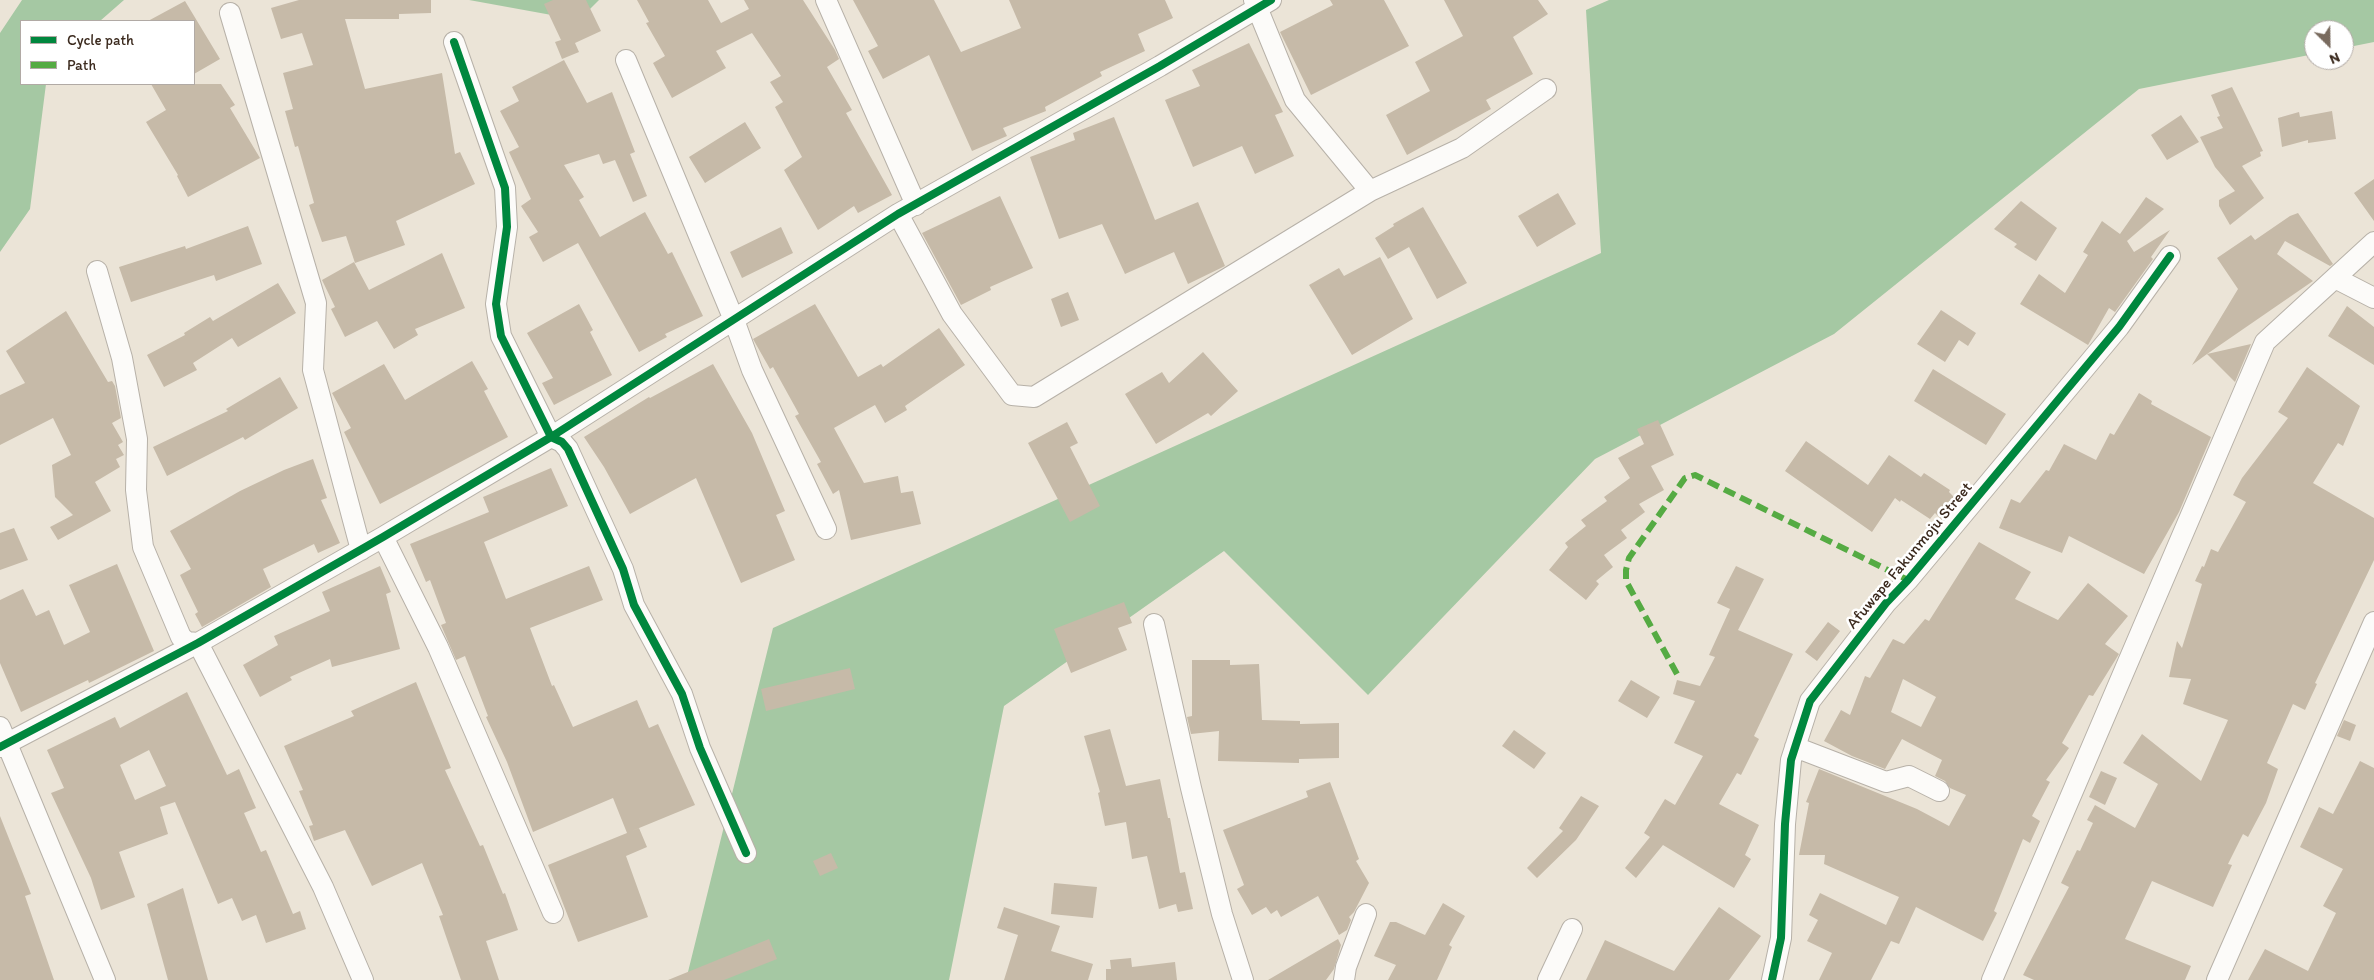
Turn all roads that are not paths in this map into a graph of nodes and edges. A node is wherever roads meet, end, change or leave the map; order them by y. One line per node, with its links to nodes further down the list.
1 (826, 0): 8 (street)
2 (1260, 2): 7 (street); 8 (street)
3 (230, 13): 19 (street)
4 (454, 42): 16 (street)
5 (626, 60): 15 (street)
6 (1546, 89): 7 (street)
7 (1370, 191): 9 (street)
8 (916, 204): 9 (street)
9 (898, 214): 15 (street)
10 (2374, 242): 13 (street)
11 (2170, 256): 24 (street, Afuwape Fakunmoju Street)
12 (97, 271): 22 (street)
13 (2335, 278): 14 (street); 36 (street)
14 (2374, 298)
15 (734, 320): 16 (street); 17 (street)
16 (551, 437): 18 (street); 26 (street)
17 (826, 529)
18 (383, 537): 19 (street); 27 (street)
19 (361, 550): 22 (street)
20 (2374, 622): 37 (street)
21 (1154, 624): 32 (street)
22 (198, 643): 23 (street); 31 (street)
23 (2, 739): 30 (street)
24 (1795, 747): 25 (street); 35 (street, Afuwape Fakunmoju Street)
25 (1939, 791)
26 (746, 854)
27 (553, 913)
28 (1366, 914): 33 (street)
29 (1572, 929): 34 (street)
30 (105, 980)
31 (363, 980)
32 (1244, 980)
33 (1344, 980)
34 (1548, 980)
35 (1772, 980)
36 (1992, 980)
37 (2217, 980)

